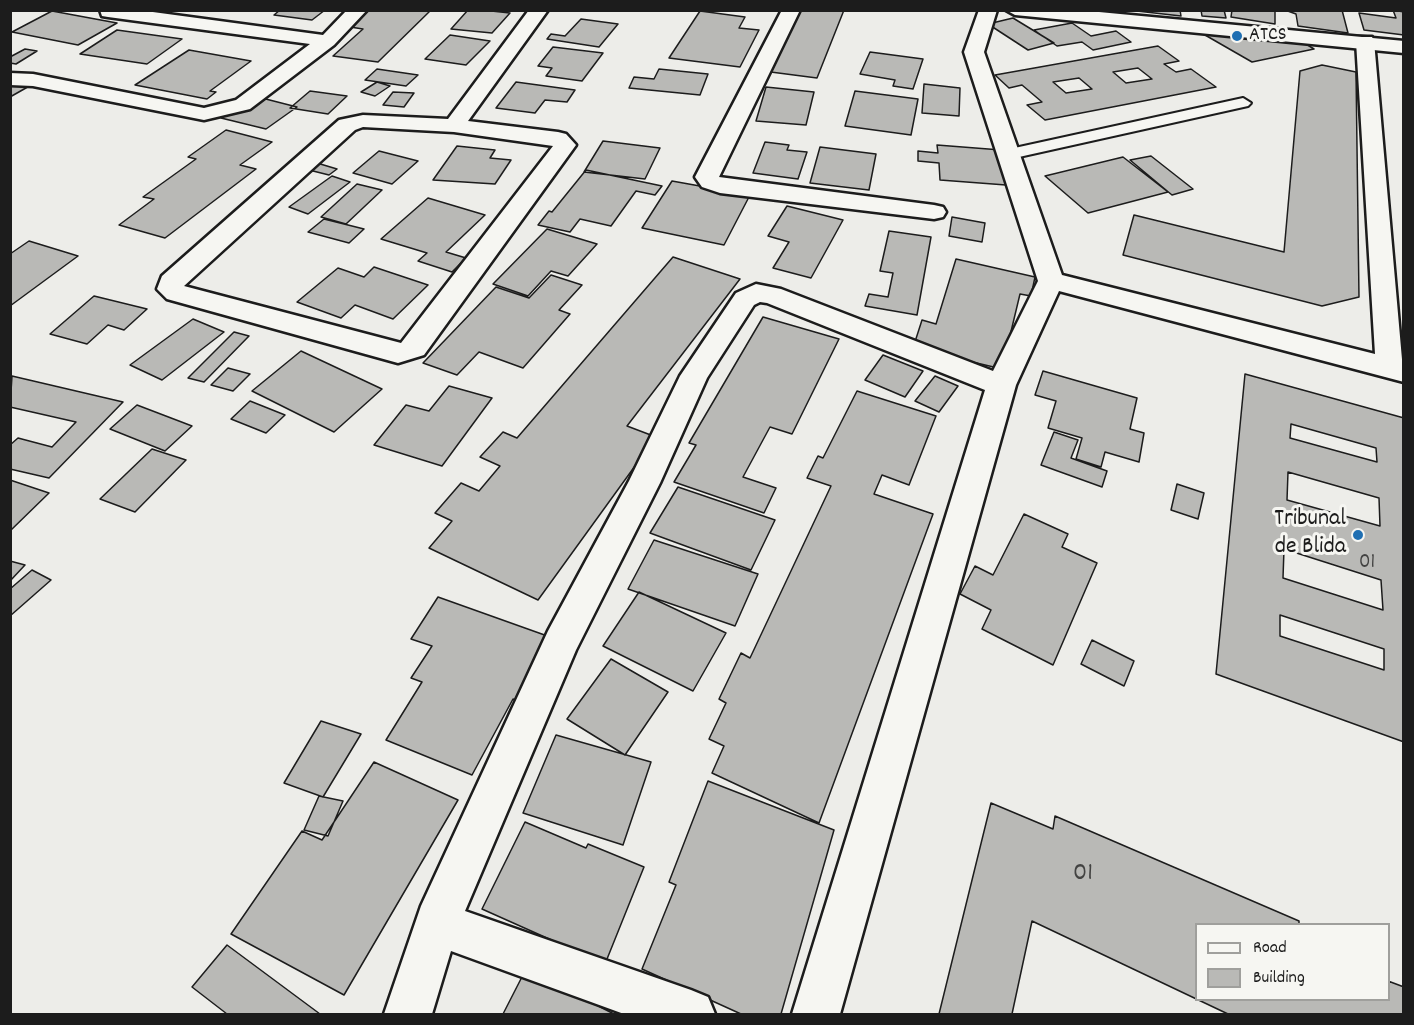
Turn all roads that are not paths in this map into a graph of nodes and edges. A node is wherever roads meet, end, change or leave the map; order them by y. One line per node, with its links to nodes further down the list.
1 (358, 10): 8 (street)
2 (539, 10): 13 (street)
3 (792, 10): 15 (street)
4 (988, 10): 14 (street)
5 (1014, 10): 7 (street)
6 (108, 12): 8 (street)
7 (1116, 15): 9 (street)
8 (327, 41): 11 (street)
9 (1365, 41): 10 (street); 17 (street)
10 (1404, 47)
11 (10, 79)
12 (1243, 103): 14 (lane)
13 (454, 126): 13 (street)
14 (1010, 154): 16 (street)
15 (934, 212)
16 (1052, 281): 17 (street); 18 (street)
17 (1397, 370)
18 (1001, 385): 19 (street); 22 (street)
19 (437, 922): 20 (street); 21 (street)
20 (408, 1014)
21 (691, 1014)
22 (816, 1014)

